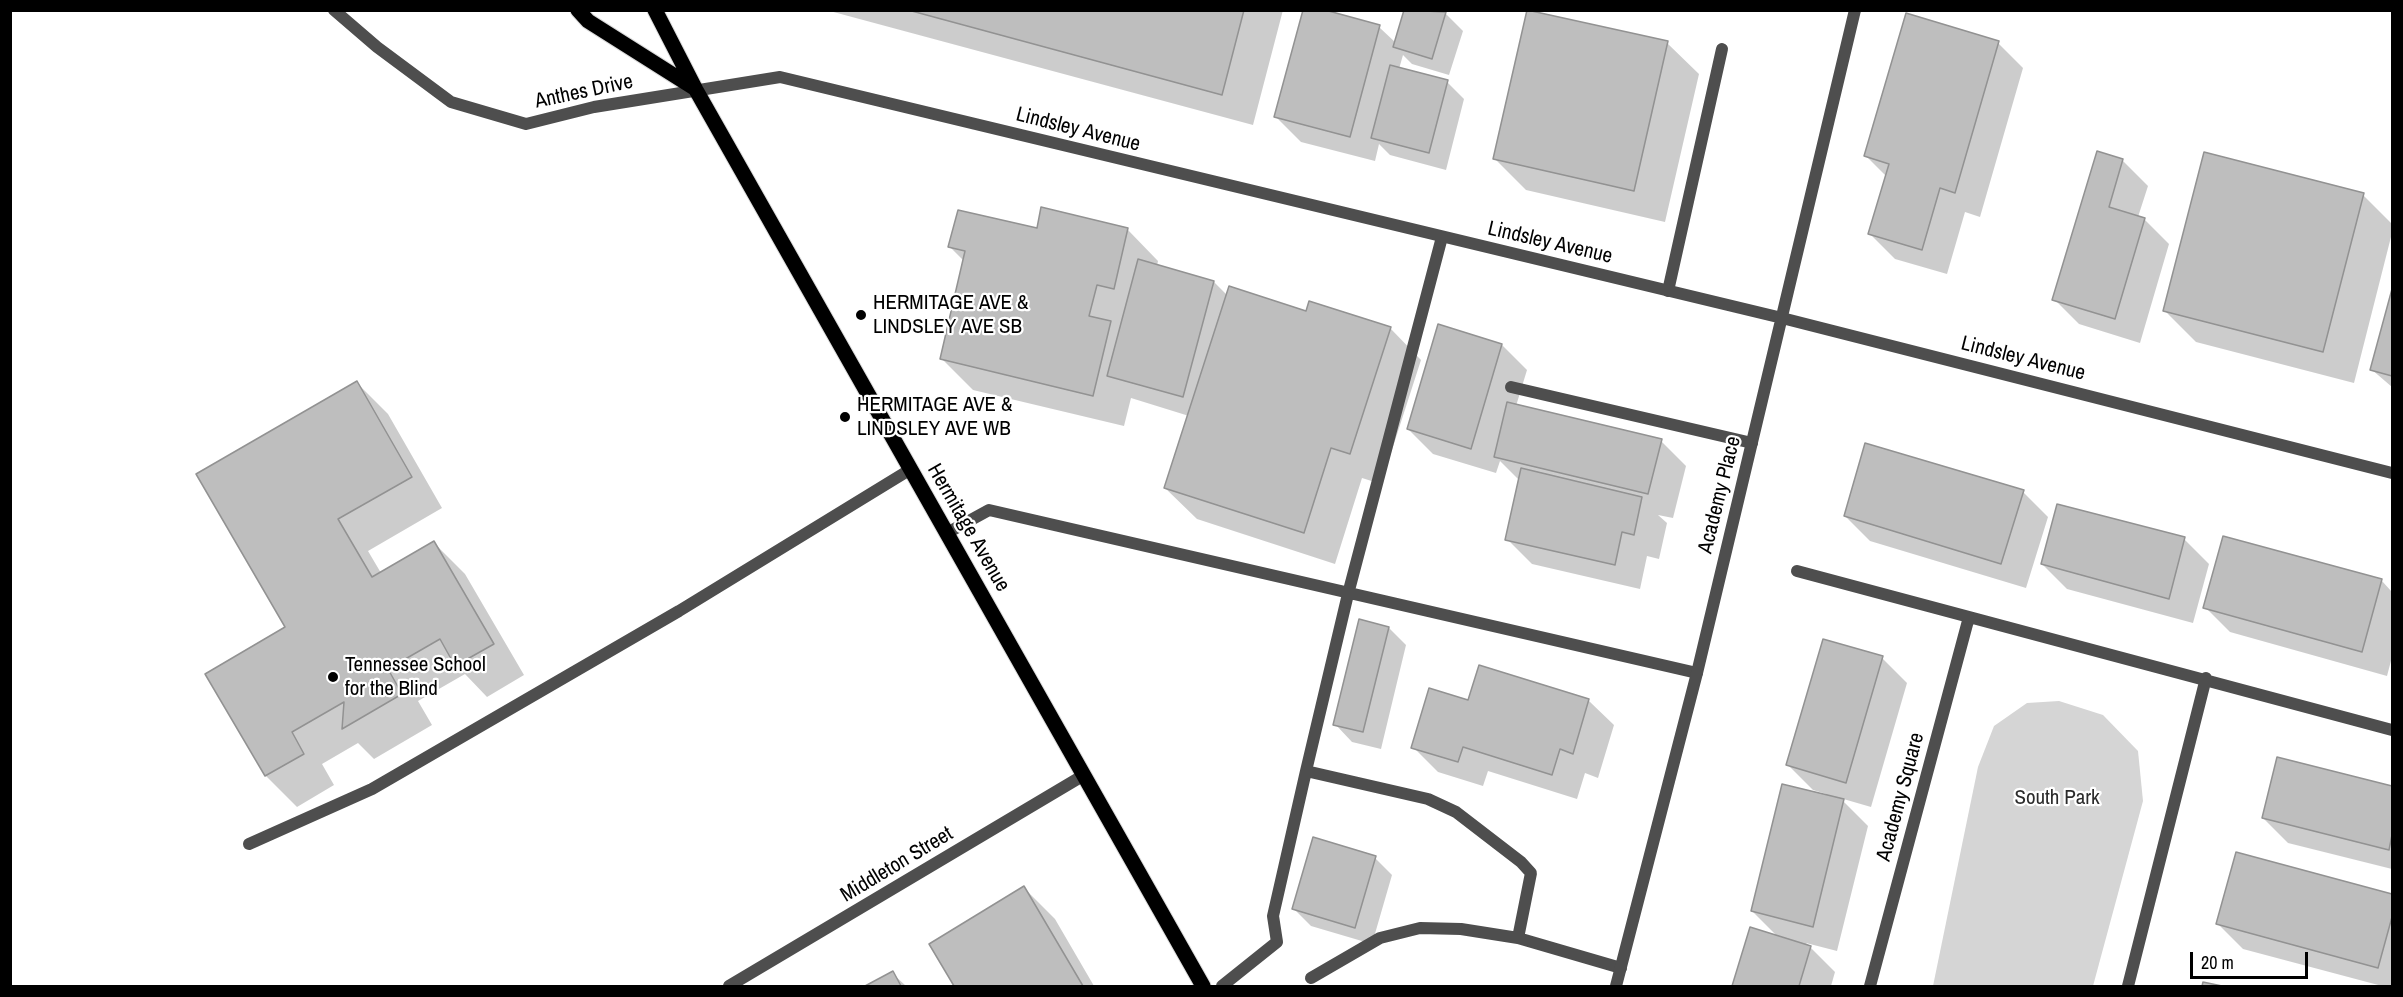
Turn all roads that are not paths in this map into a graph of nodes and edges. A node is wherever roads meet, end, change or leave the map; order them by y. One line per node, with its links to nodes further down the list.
1 (334, 10): 6 (street, Anthes Drive)
2 (578, 10): 6 (main road, Hermitage Avenue)
3 (655, 10): 6 (main road, Hermitage Avenue)
4 (1855, 10): 9 (street, Academy Place)
5 (1722, 49): 8 (street)
6 (696, 90): 7 (street, Lindsley Avenue); 12 (main road, Hermitage Avenue)
7 (1442, 237): 8 (street, Lindsley Avenue); 16 (street)
8 (1668, 291): 9 (street, Lindsley Avenue)
9 (1782, 318): 11 (street, Academy Place); 13 (street, Lindsley Avenue)
10 (1511, 387): 11 (street)
11 (1752, 443): 18 (street, Academy Place)
12 (911, 469): 14 (main road, Hermitage Avenue); 23 (street)
13 (2392, 473)
14 (947, 533): 16 (street); 22 (main road, Hermitage Avenue)
15 (1797, 571): 17 (street)
16 (1348, 594): 18 (street); 21 (street)
17 (1969, 617): 19 (street); 31 (street, Academy Square)
18 (1697, 673): 25 (street, Academy Place)
19 (2206, 678): 20 (street); 32 (street)
20 (2392, 730)
21 (1305, 771): 24 (street); 29 (street)
22 (1084, 776): 27 (street, Middleton Street); 28 (main road, Hermitage Avenue)
23 (249, 844)
24 (1518, 938): 25 (street); 26 (street)
25 (1621, 968): 30 (street, Academy Place)
26 (1311, 978)
27 (729, 987)
28 (1203, 987)
29 (1222, 987)
30 (1616, 987)
31 (1870, 987)
32 (2128, 987)

